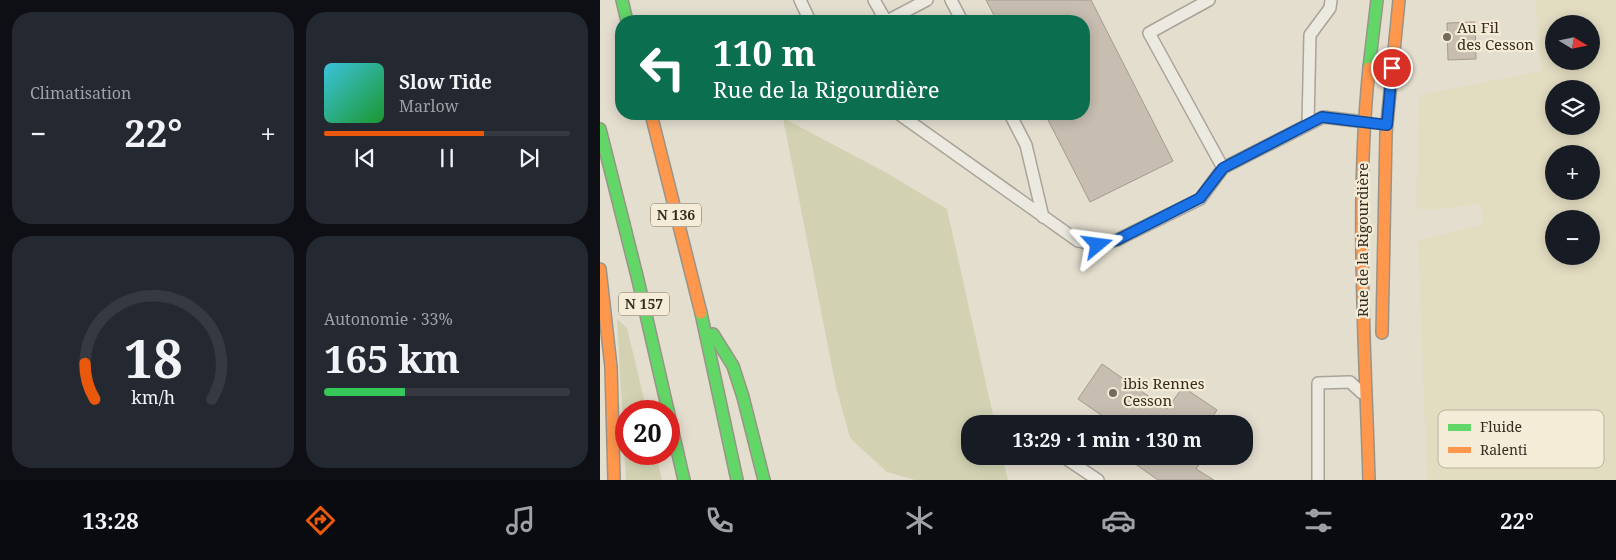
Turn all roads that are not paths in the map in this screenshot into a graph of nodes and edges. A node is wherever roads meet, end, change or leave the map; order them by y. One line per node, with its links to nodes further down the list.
1 (622, 0): 10 (main road)
2 (800, 0): 11 (lane)
3 (874, 0): 12 (lane)
4 (927, 0): 13 (lane)
5 (952, 0): 14 (lane)
6 (1209, 0): 22 (lane)
7 (1331, 0): 19 (lane)
8 (1377, 0): 18 (main road, Rue de la Rigourdière)
9 (1400, 0): 20 (main road, Rue de la Rigourdière)
10 (626, 15)
11 (807, 15)
12 (883, 15)
13 (898, 15)
14 (959, 15)
15 (653, 120): 25 (main road, N 136)
16 (908, 120): 23 (lane)
17 (1013, 120): 23 (lane)
18 (1365, 122): 19 (lane); 20 (lane); 27 (main road, Rue de la Rigourdière)
19 (1308, 124): 22 (lane)
20 (1387, 125): 26 (main road, Rue de la Rigourdière)
21 (600, 128): 32 (main road, N 157)
22 (1223, 168): 23 (lane)
23 (1043, 217)
24 (600, 268): 31 (main road)
25 (702, 316): 33 (main road); 34 (main road, N 136)
26 (1382, 341)
27 (1365, 363): 28 (lane); 29 (main road, Rue de la Rigourdière)
28 (1350, 382): 29 (lane); 36 (lane)
29 (1367, 398): 37 (main road, Rue de la Rigourdière)
30 (1076, 465): 35 (lane)
31 (614, 480)
32 (684, 480)
33 (737, 480)
34 (764, 480)
35 (1098, 480)
36 (1318, 480)
37 (1369, 480)

